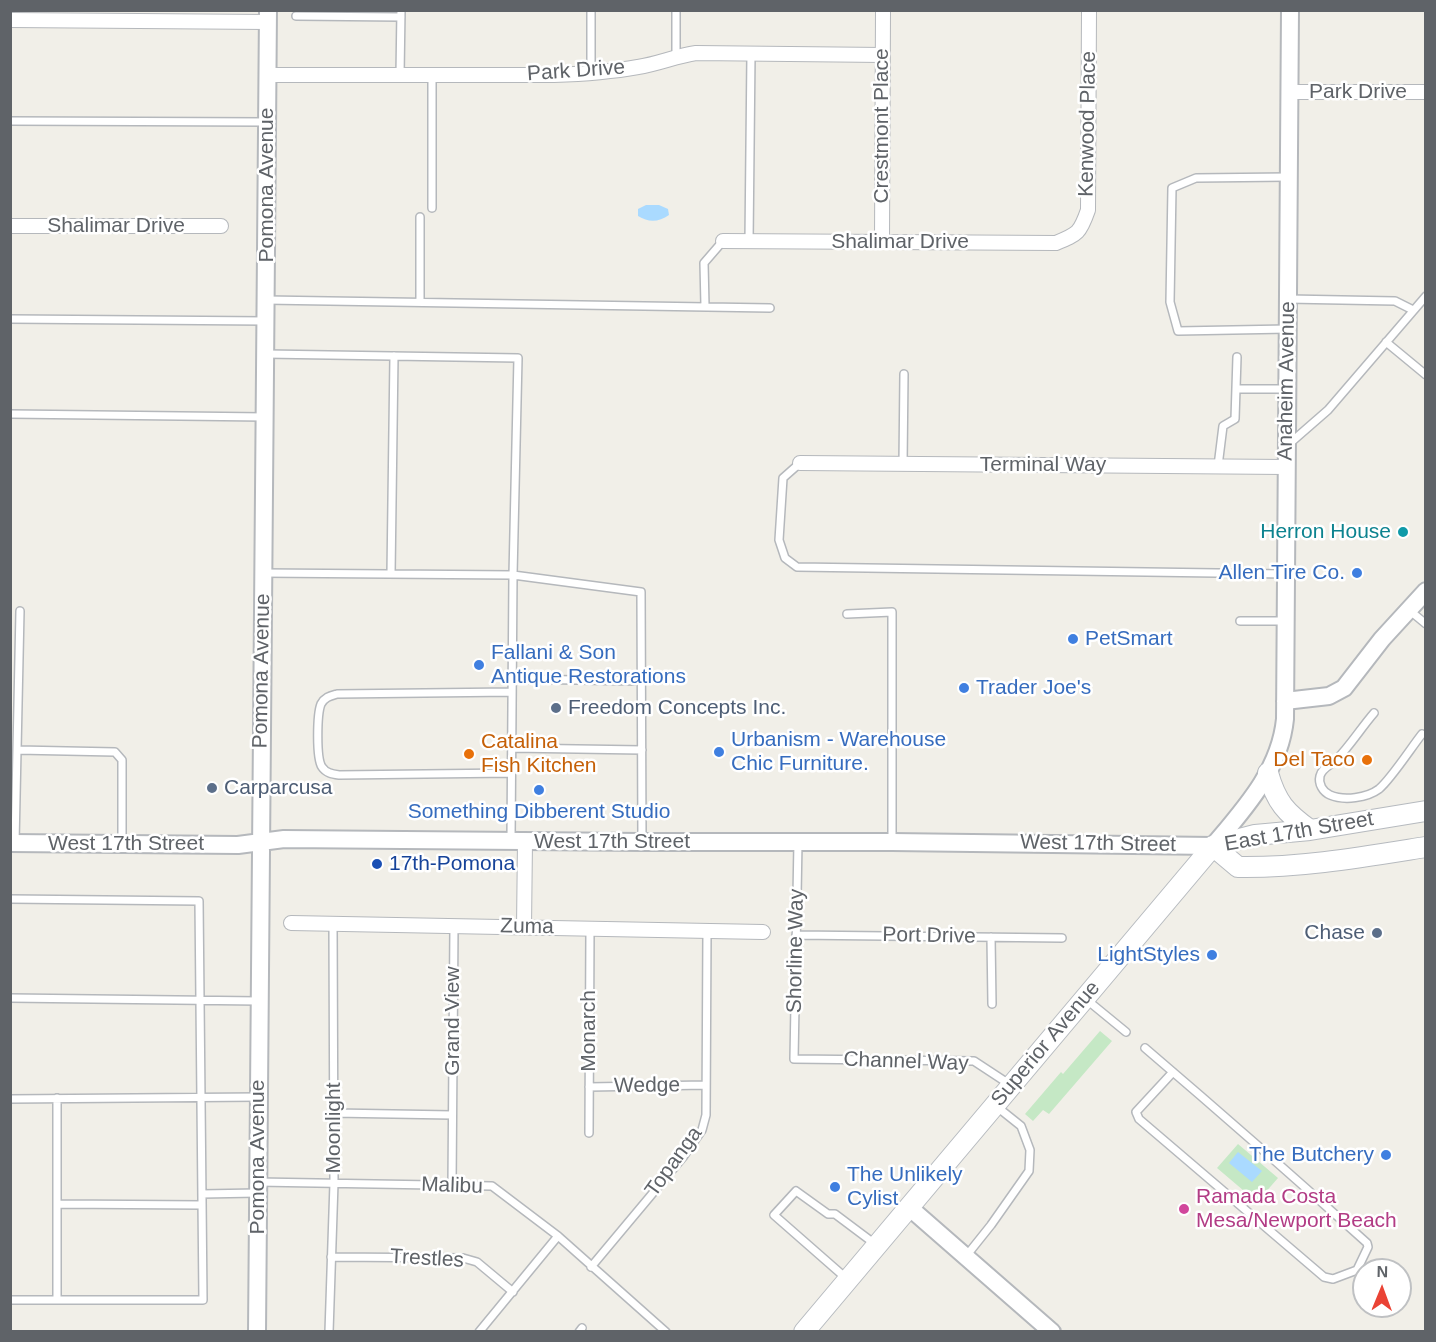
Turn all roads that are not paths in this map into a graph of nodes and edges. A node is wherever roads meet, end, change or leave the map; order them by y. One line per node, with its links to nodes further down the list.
1 (591, 10): 13 (lane)
2 (676, 10): 12 (lane)
3 (883, 10): 11 (street, Crestmont Place)
4 (1089, 10): 26 (street, Kenwood Place)
5 (1290, 10): 17 (street, Anaheim Avenue)
6 (401, 14): 8 (lane); 15 (lane)
7 (268, 16): 9 (street); 14 (street, Pomona Avenue)
8 (296, 16)
9 (10, 20)
10 (751, 54): 11 (street, Park Drive); 12 (street, Park Drive); 28 (lane)
11 (883, 55): 29 (street, Crestmont Place)
12 (676, 57): 13 (street, Park Drive)
13 (591, 73): 16 (street, Park Drive)
14 (268, 75): 15 (street, Park Drive); 20 (street, Pomona Avenue)
15 (400, 75): 16 (street, Park Drive)
16 (432, 75): 22 (lane)
17 (1290, 92): 18 (street, Park Drive); 21 (street, Anaheim Avenue)
18 (1425, 92)
19 (10, 121): 20 (lane)
20 (267, 122): 32 (street, Pomona Avenue)
21 (1289, 177): 31 (street, Anaheim Avenue); 40 (lane)
22 (432, 208)
23 (420, 217): 33 (lane)
24 (10, 226): 25 (street, Shalimar Drive)
25 (221, 226)
26 (1076, 235): 29 (street, Shalimar Drive)
27 (723, 241): 28 (street, Shalimar Drive); 35 (lane)
28 (749, 241): 29 (street, Shalimar Drive)
29 (882, 242)
30 (1425, 296): 34 (lane)
31 (1288, 299): 37 (lane); 40 (street, Anaheim Avenue)
32 (266, 300): 33 (lane); 39 (street, Pomona Avenue)
33 (420, 302): 35 (lane)
34 (1423, 305): 37 (lane)
35 (705, 306): 36 (lane)
36 (770, 308)
37 (1413, 310): 41 (lane)
38 (10, 319): 39 (lane)
39 (266, 321): 42 (street, Pomona Avenue)
40 (1288, 329): 48 (street, Anaheim Avenue)
41 (1386, 342): 46 (lane); 51 (lane)
42 (265, 354): 43 (lane); 50 (street, Pomona Avenue)
43 (394, 356): 57 (lane); 59 (lane)
44 (1237, 357): 47 (lane)
45 (904, 374): 53 (lane)
46 (1425, 375)
47 (1236, 388): 48 (lane); 54 (lane)
48 (1287, 389): 51 (street, Anaheim Avenue)
49 (10, 414): 50 (lane)
50 (265, 417): 56 (street, Pomona Avenue)
51 (1287, 446): 55 (street, Anaheim Avenue)
52 (800, 463): 53 (street, Terminal Way); 58 (lane)
53 (903, 464): 54 (street, Terminal Way)
54 (1218, 466): 55 (street, Terminal Way)
55 (1287, 467): 58 (street, Anaheim Avenue)
56 (263, 573): 57 (lane); 82 (street, Pomona Avenue)
57 (392, 574): 59 (lane)
58 (1286, 574): 65 (street, Anaheim Avenue)
59 (513, 575): 67 (lane); 68 (lane)
60 (1425, 591): 61 (street)
61 (1409, 610): 66 (lane); 70 (street)
62 (20, 611): 74 (lane)
63 (847, 614): 85 (lane)
64 (1240, 621): 65 (lane)
65 (1285, 621): 70 (street, Anaheim Avenue)
66 (1425, 624)
67 (512, 679): 68 (lane); 69 (lane)
68 (642, 681): 75 (lane)
69 (512, 692): 73 (lane); 77 (lane)
70 (1285, 701): 76 (street, Anaheim Avenue)
71 (1374, 713): 72 (lane)
72 (1422, 734)
73 (512, 748): 75 (lane); 77 (lane)
74 (18, 750): 86 (lane); 87 (lane)
75 (642, 750): 83 (lane)
76 (1279, 751): 78 (street, Superior Avenue)
77 (511, 773): 81 (lane)
78 (1268, 773): 80 (main road); 88 (street, Superior Avenue)
79 (1425, 811): 80 (main road, East 17th Street)
80 (1310, 830): 88 (main road, East 17th Street)
81 (518, 841): 82 (street, West 17th Street); 83 (street, West 17th Street); 94 (street)
82 (261, 842): 87 (street, West 17th Street); 104 (street, Pomona Avenue)
83 (642, 842): 84 (street, West 17th Street)
84 (798, 842): 85 (street, West 17th Street); 98 (lane, Shorline Way)
85 (892, 842): 88 (street, West 17th Street)
86 (13, 843): 87 (street, West 17th Street)
87 (122, 844)
88 (1213, 846): 89 (main road, East 17th Street); 101 (main road, Superior Avenue)
89 (1425, 847)
90 (10, 899): 103 (lane)
91 (291, 923): 92 (street, Zuma)
92 (333, 924): 93 (street, Zuma); 118 (lane, Moonlight)
93 (454, 926): 94 (street, Zuma); 119 (lane, Grand View)
94 (524, 927): 95 (street, Zuma)
95 (590, 928): 96 (street, Zuma); 112 (lane, Monarch)
96 (707, 931): 97 (street, Zuma); 110 (lane, Topanga)
97 (763, 932)
98 (796, 935): 99 (lane, Port Drive); 108 (lane, Shorline Way)
99 (991, 937): 100 (lane, Port Drive); 105 (lane)
100 (1062, 938)
101 (1085, 998): 106 (lane); 111 (main road, Superior Avenue)
102 (10, 999): 103 (lane)
103 (200, 1000): 104 (lane); 113 (lane)
104 (260, 1001): 114 (street, Pomona Avenue)
105 (992, 1004)
106 (1126, 1032)
107 (1145, 1048): 109 (lane)
108 (794, 1059): 111 (lane, Channel Way)
109 (1173, 1071): 109 (lane)
110 (706, 1085): 112 (lane, Wedge); 132 (lane, Topanga)
111 (1011, 1086): 117 (main road, Superior Avenue)
112 (589, 1087): 120 (lane, Monarch)
113 (201, 1097): 114 (lane); 115 (lane); 124 (lane)
114 (259, 1097): 123 (street, Pomona Avenue)
115 (57, 1098): 116 (lane); 125 (lane)
116 (10, 1099)
117 (994, 1104): 127 (main road, Superior Avenue); 131 (lane)
118 (334, 1113): 119 (lane); 121 (lane, Moonlight)
119 (452, 1115): 122 (lane, Grand View)
120 (589, 1133)
121 (334, 1183): 122 (lane, Malibu); 123 (lane, Malibu); 130 (lane, Moonlight)
122 (452, 1185): 128 (lane, Malibu)
123 (258, 1187): 124 (lane, Malibu); 137 (street, Pomona Avenue)
124 (202, 1194): 126 (lane)
125 (57, 1204): 126 (lane); 136 (lane)
126 (202, 1205): 136 (lane)
127 (910, 1208): 129 (main road, Superior Avenue); 131 (street)
128 (558, 1236): 132 (lane, Malibu); 134 (lane)
129 (877, 1246): 133 (main road, Superior Avenue); 133 (lane)
130 (330, 1257): 134 (lane, Trestles); 138 (lane, Moonlight)
131 (966, 1257): 142 (street)
132 (591, 1267): 140 (lane, Malibu)
133 (848, 1281): 141 (main road, Superior Avenue)
134 (513, 1292): 139 (lane)
135 (10, 1300): 136 (lane)
136 (57, 1300)
137 (257, 1332)
138 (329, 1332)
139 (479, 1332)
140 (666, 1332)
141 (804, 1332)
142 (1052, 1332)

